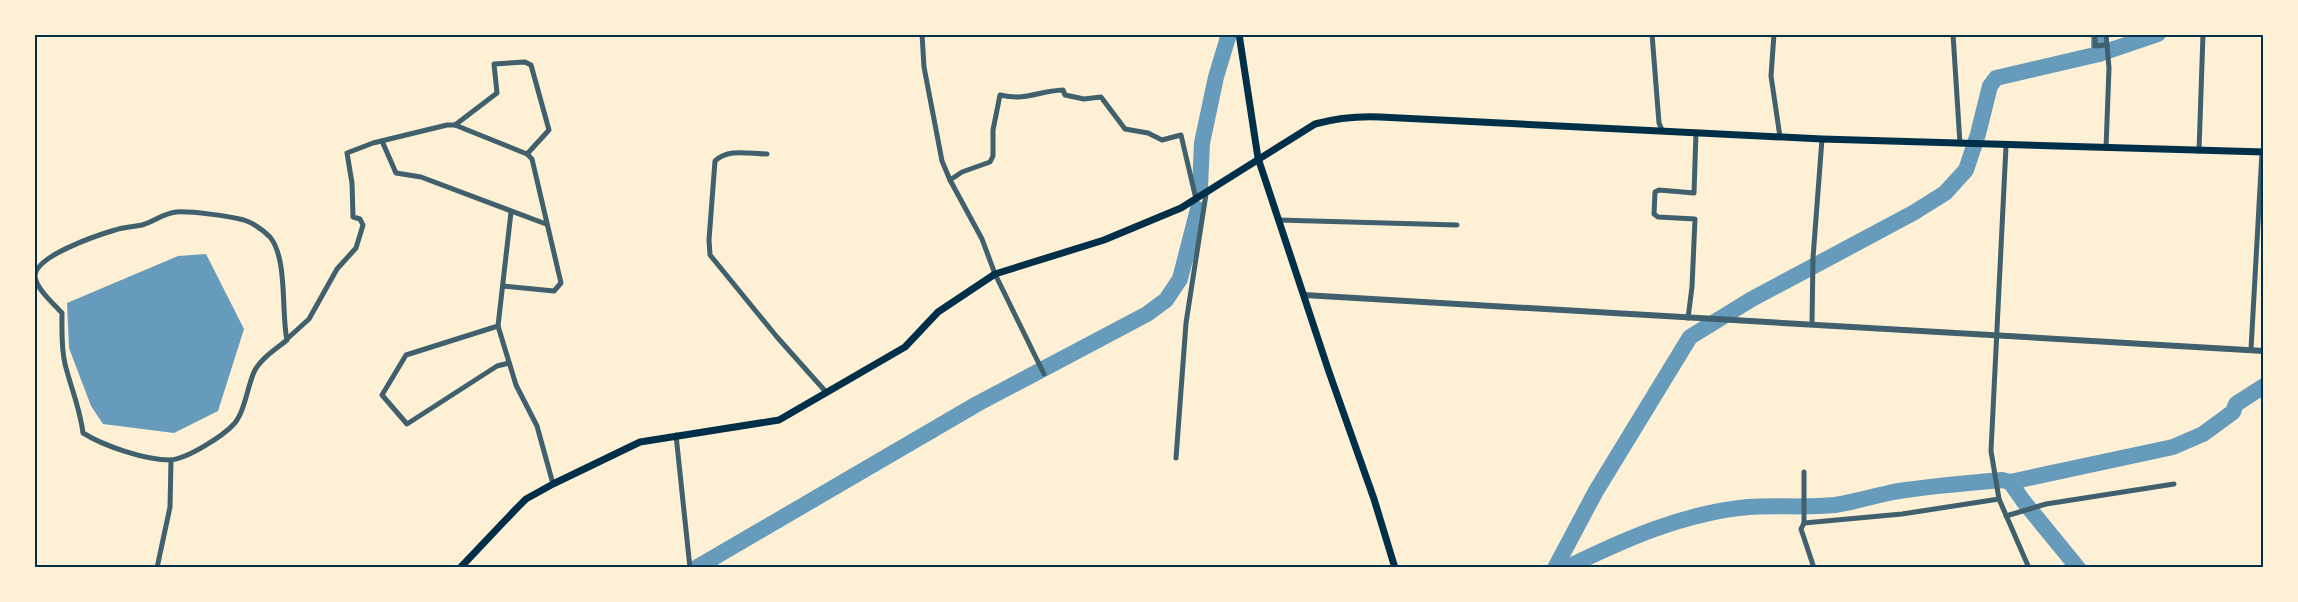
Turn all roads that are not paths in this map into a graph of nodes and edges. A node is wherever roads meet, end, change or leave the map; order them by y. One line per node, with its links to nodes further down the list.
1 (922, 34): 24 (street)
2 (1239, 34): 23 (main road)
3 (1652, 34): 11 (street)
4 (1774, 34): 13 (street)
5 (1953, 34): 16 (street)
6 (2095, 34): 9 (street)
7 (2106, 34): 9 (street)
8 (2203, 34): 19 (street)
9 (2106, 46): 18 (street)
10 (455, 125): 15 (street); 21 (street); 21 (street)
11 (1662, 130): 12 (main road); 23 (main road)
12 (1696, 132): 13 (main road); 34 (street)
13 (1780, 137): 14 (main road)
14 (1822, 139): 16 (main road); 35 (street)
15 (382, 141): 27 (street); 38 (street)
16 (1960, 144): 17 (main road)
17 (2006, 146): 18 (main road); 37 (street)
18 (2106, 148): 19 (main road)
19 (2199, 151): 20 (main road)
20 (2263, 152): 39 (street)
21 (527, 154): 29 (street)
22 (767, 154): 43 (street)
23 (1258, 158): 25 (main road); 28 (main road)
24 (950, 180): 26 (street); 31 (street)
25 (1206, 194): 26 (main road); 45 (street)
26 (1196, 199): 31 (main road)
27 (511, 212): 29 (street); 32 (street)
28 (1278, 220): 30 (street); 33 (main road)
29 (546, 224): 32 (street)
30 (1457, 225)
31 (995, 274): 42 (street); 43 (main road)
32 (503, 286): 36 (street)
33 (1304, 295): 34 (street); 56 (main road)
34 (1688, 318): 35 (street)
35 (1812, 323): 37 (street)
36 (498, 326): 41 (street); 41 (street)
37 (1997, 334): 39 (street); 50 (street)
38 (286, 340): 46 (street); 46 (street)
39 (2251, 349): 40 (street)
40 (2264, 351)
41 (509, 363): 48 (street)
42 (1044, 374)
43 (826, 392): 44 (main road)
44 (676, 435): 48 (main road); 53 (street)
45 (1176, 459)
46 (171, 460): 54 (street)
47 (1804, 473): 52 (street)
48 (553, 484): 55 (main road)
49 (2174, 484): 51 (street)
50 (1999, 499): 51 (street); 52 (street)
51 (2006, 516): 58 (street)
52 (1804, 521): 57 (street)
53 (689, 565)
54 (157, 567)
55 (460, 567)
56 (1395, 567)
57 (1814, 567)
58 (2029, 567)

